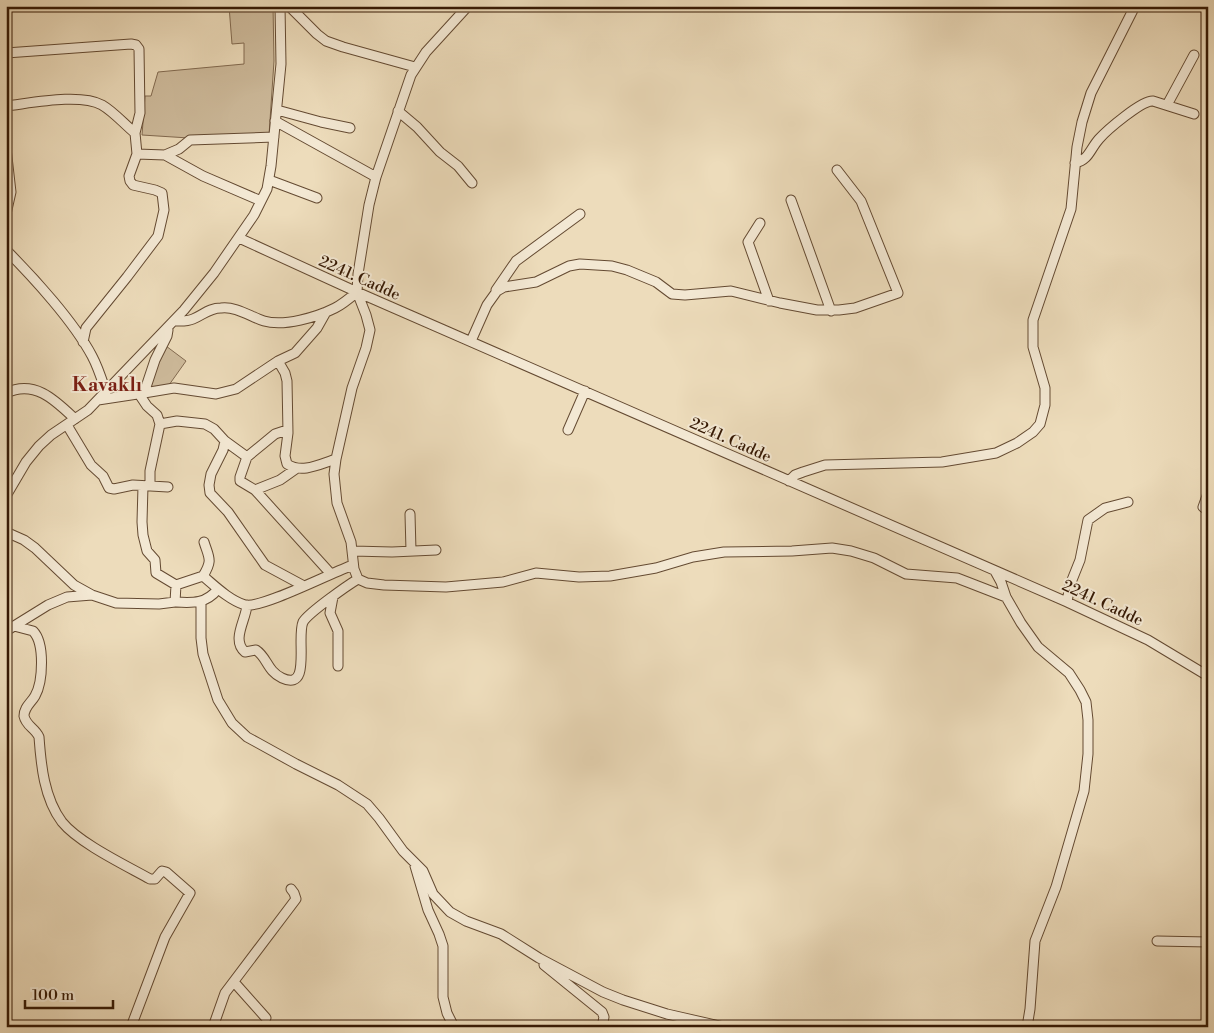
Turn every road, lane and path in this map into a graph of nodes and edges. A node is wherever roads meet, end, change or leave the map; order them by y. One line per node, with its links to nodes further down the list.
1 (280, 6): 10 (street)
2 (289, 6): 7 (street)
3 (468, 6): 7 (street)
4 (1135, 6): 20 (street)
5 (6, 53): 15 (street)
6 (1194, 55): 8 (street)
7 (416, 67): 11 (street)
8 (1167, 105): 12 (street); 20 (street)
9 (6, 106): 15 (street)
10 (277, 110): 13 (street); 14 (street)
11 (398, 111): 22 (street); 24 (street)
12 (1194, 114)
13 (276, 122): 16 (street); 22 (street)
14 (350, 128)
15 (134, 133): 18 (street)
16 (274, 137): 19 (street); 23 (street)
17 (6, 148): 28 (street)
18 (137, 154): 19 (street); 40 (street)
19 (165, 155): 27 (street)
20 (1075, 163): 55 (street)
21 (837, 170): 36 (street)
22 (376, 177): 33 (street)
23 (269, 180): 25 (street); 27 (street)
24 (472, 183)
25 (317, 198)
26 (792, 200): 36 (street)
27 (261, 201): 31 (street)
28 (6, 214)
29 (580, 214): 34 (street)
30 (760, 223): 35 (street)
31 (239, 238): 33 (street, 2241. Cadde); 38 (street)
32 (6, 250): 40 (street)
33 (357, 292): 37 (street); 39 (street, 2241. Cadde); 53 (street)
34 (494, 293): 35 (street); 39 (street)
35 (769, 301): 36 (street)
36 (830, 311)
37 (326, 312): 38 (street); 41 (street)
38 (171, 324): 43 (street); 45 (street)
39 (471, 341): 42 (street, 2241. Cadde)
40 (83, 342): 43 (street)
41 (278, 361): 45 (street); 49 (street)
42 (585, 391): 50 (street); 55 (street, 2241. Cadde)
43 (106, 392): 46 (street)
44 (6, 393): 47 (street)
45 (142, 394): 46 (street); 48 (street)
46 (98, 400): 47 (street)
47 (71, 422): 56 (street); 60 (street)
48 (160, 424): 51 (street); 56 (street)
49 (287, 430): 52 (street); 54 (street)
50 (568, 430)
51 (225, 441): 52 (street); 75 (street)
52 (247, 457): 58 (street)
53 (336, 459): 54 (street); 67 (street)
54 (297, 468): 58 (street)
55 (789, 481): 70 (street, 2241. Cadde)
56 (146, 486): 57 (street); 74 (street)
57 (168, 487)
58 (256, 490): 71 (street)
59 (1208, 493): 62 (street)
60 (6, 496)
61 (1128, 502): 82 (street)
62 (1208, 511)
63 (410, 514): 68 (street)
64 (6, 532): 77 (street)
65 (204, 542): 72 (street)
66 (436, 550): 68 (street)
67 (353, 551): 68 (street); 69 (street)
68 (411, 551)
69 (353, 565): 71 (street); 73 (street)
70 (995, 571): 79 (street); 82 (street, 2241. Cadde)
71 (332, 574): 75 (street)
72 (203, 576): 74 (street); 76 (street)
73 (358, 579): 78 (street); 79 (street)
74 (176, 585): 80 (street)
75 (304, 586): 83 (street)
76 (218, 589): 81 (street); 83 (street)
77 (92, 596): 80 (street); 84 (street)
78 (334, 597): 83 (street); 86 (street)
79 (1006, 597): 100 (street)
80 (175, 602): 81 (street)
81 (201, 602): 88 (street)
82 (1067, 602): 87 (street, 2241. Cadde)
83 (247, 605)
84 (14, 626): 85 (street); 95 (street)
85 (6, 631)
86 (338, 666)
87 (1208, 676)
88 (415, 864): 92 (street); 97 (street)
89 (291, 889): 93 (street)
90 (1157, 941): 91 (street)
91 (1207, 945)
92 (539, 958): 98 (street); 99 (street)
93 (234, 982): 94 (street); 96 (street)
94 (266, 1018)
95 (132, 1027)
96 (213, 1027)
97 (454, 1027)
98 (602, 1027)
99 (724, 1027)
100 (1027, 1027)

